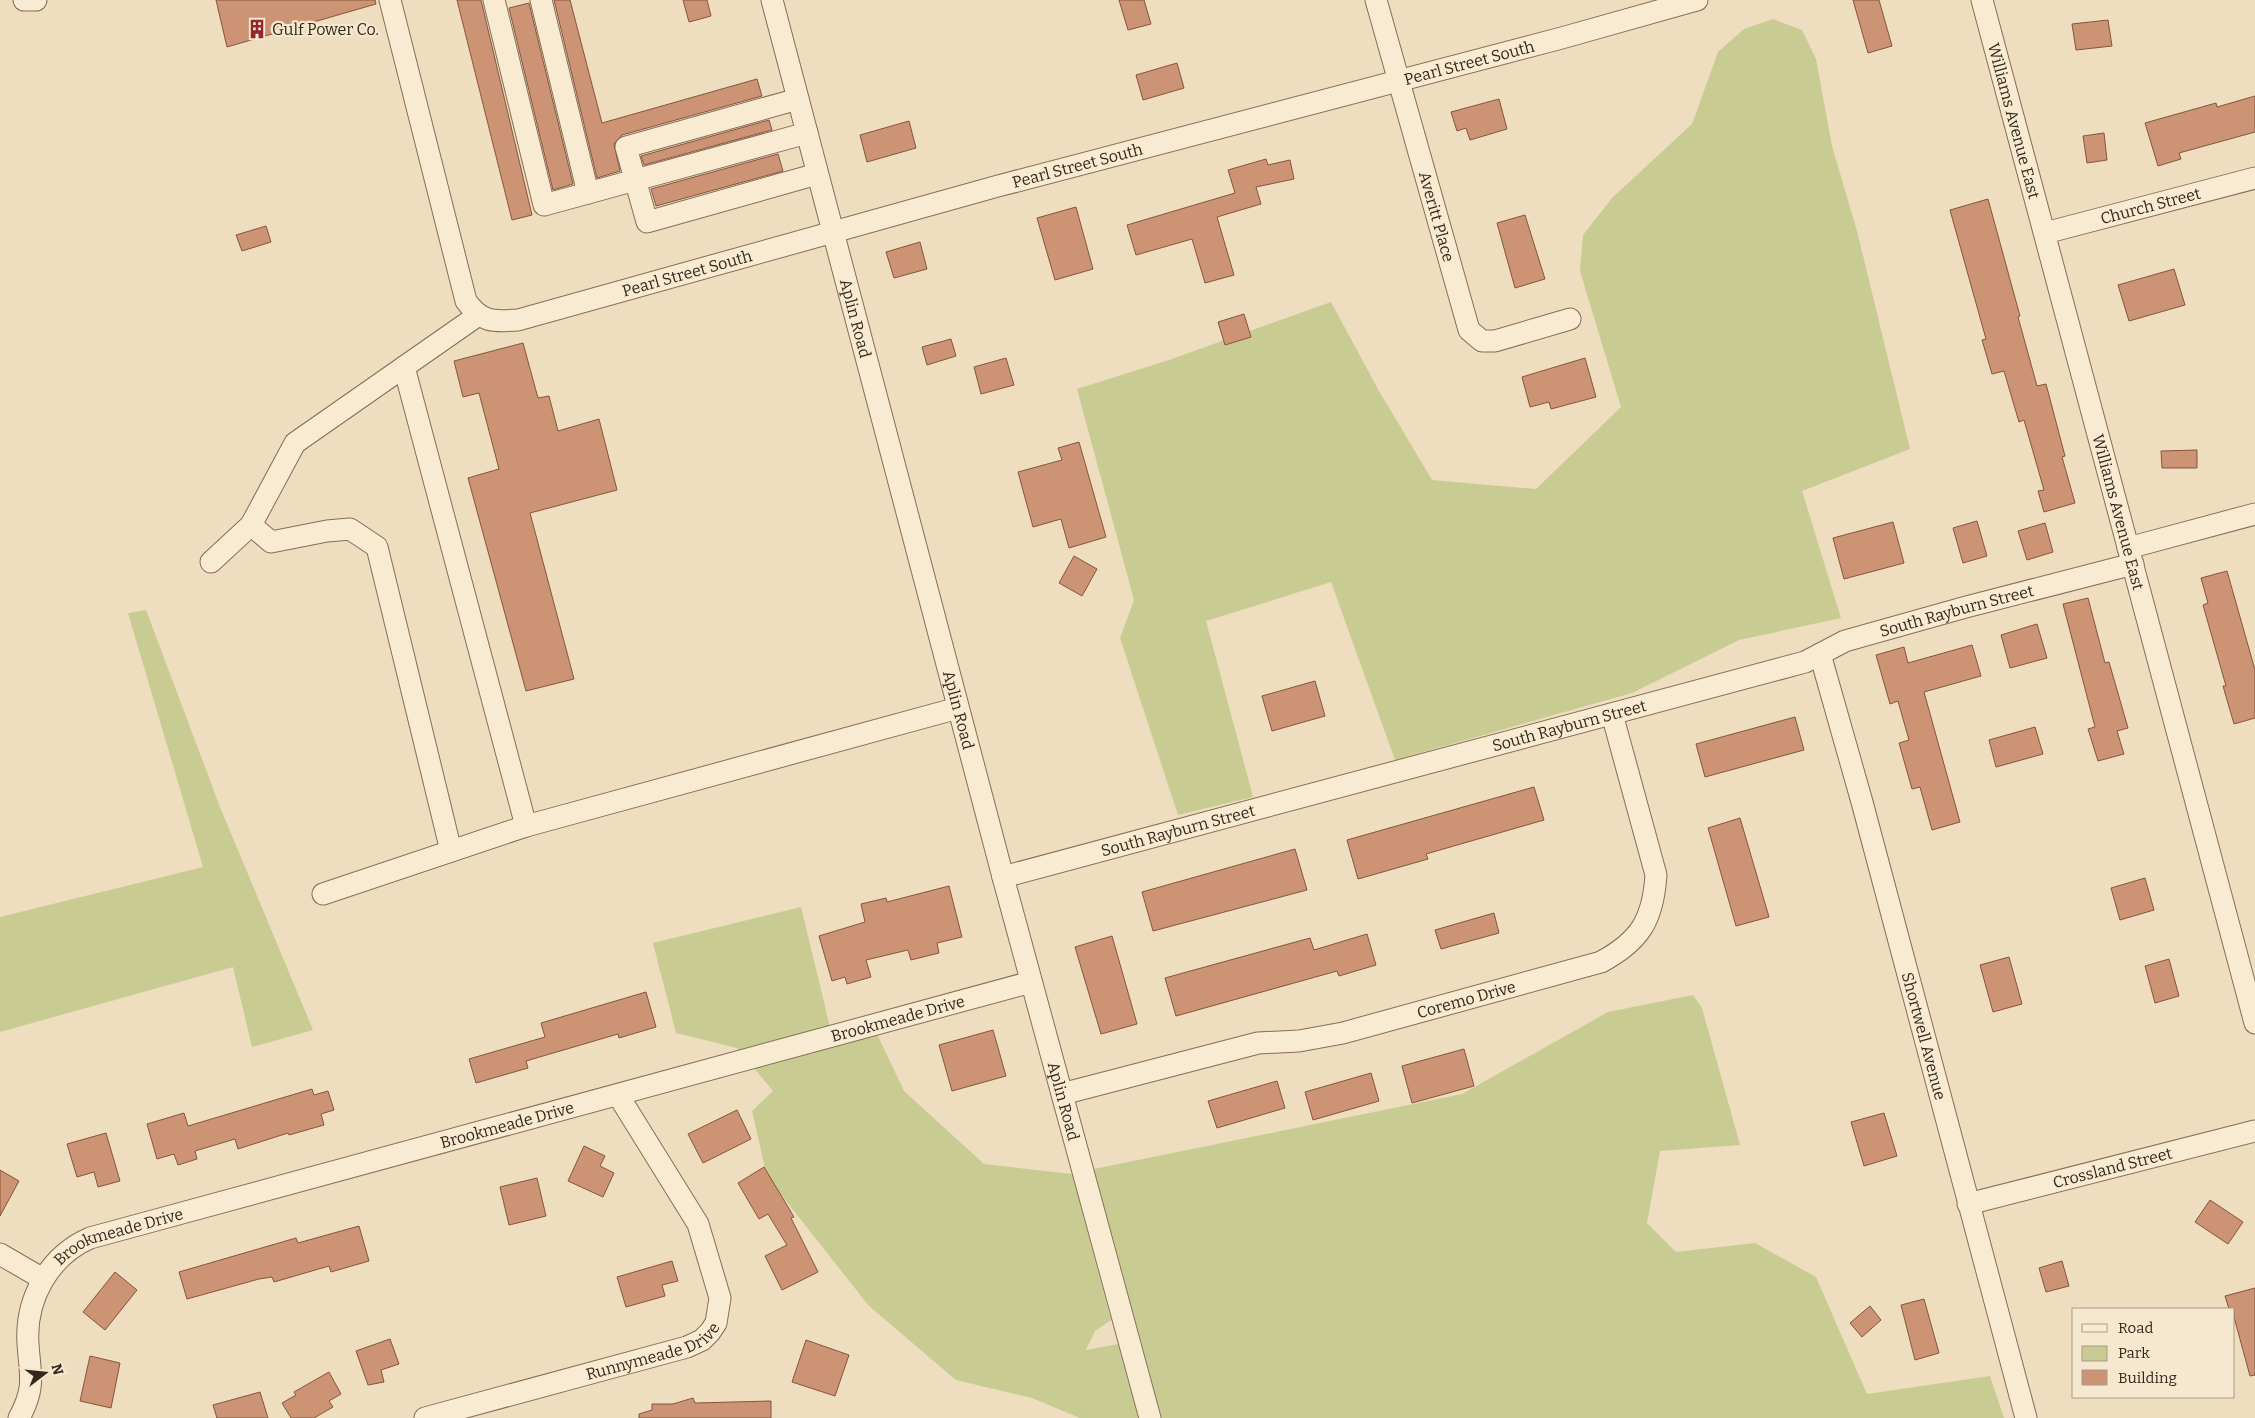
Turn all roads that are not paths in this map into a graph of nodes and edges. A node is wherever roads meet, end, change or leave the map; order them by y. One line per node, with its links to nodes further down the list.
1 (24, 0): 2 (street)
2 (36, 0)
3 (390, 0): 19 (street)
4 (494, 0): 16 (street)
5 (541, 0): 16 (street)
6 (772, 0): 11 (street, Aplin Road)
7 (1376, 0): 10 (street, Averitt Place)
8 (1697, 0): 10 (street, Pearl Street South)
9 (1982, 0): 18 (street, Williams Avenue East)
10 (1399, 81): 17 (street, Pearl Street South); 20 (street, Averitt Place)
11 (798, 99): 12 (street, Aplin Road); 15 (street)
12 (807, 133): 13 (street, Aplin Road); 15 (street)
13 (818, 174): 15 (street); 17 (street, Aplin Road)
14 (2255, 178): 18 (street, Church Street)
15 (635, 180): 16 (street)
16 (588, 193)
17 (833, 232): 19 (street, Pearl Street South); 27 (street, Aplin Road)
18 (2045, 234): 24 (street, Williams Avenue East)
19 (472, 308): 21 (street)
20 (1570, 319)
21 (404, 367): 23 (street); 29 (street)
22 (2255, 514): 24 (street, South Rayburn Street)
23 (252, 525): 25 (street); 30 (street)
24 (2130, 556): 26 (street, South Rayburn Street); 34 (street, Williams Avenue East)
25 (212, 562)
26 (1820, 654): 28 (street, South Rayburn Street); 38 (street, Shortwell Avenue)
27 (958, 708): 29 (street); 31 (street, Aplin Road)
28 (1612, 714): 31 (street, South Rayburn Street); 35 (street, Coremo Drive)
29 (526, 826): 30 (street)
30 (451, 851): 32 (street)
31 (1002, 877): 33 (street, Aplin Road)
32 (323, 894)
33 (1031, 982): 35 (street, Aplin Road); 36 (street, Brookmeade Drive)
34 (2255, 1023)
35 (1062, 1094): 43 (street, Aplin Road)
36 (618, 1095): 40 (street, Brookmeade Drive); 42 (street, Runnymeade Drive)
37 (2255, 1131): 38 (street, Crossland Street)
38 (1968, 1204): 44 (street, Shortwell Avenue)
39 (0, 1254): 40 (street, Brookmeade Drive)
40 (43, 1279): 41 (street)
41 (19, 1418)
42 (425, 1418)
43 (1150, 1418)
44 (2026, 1418)

